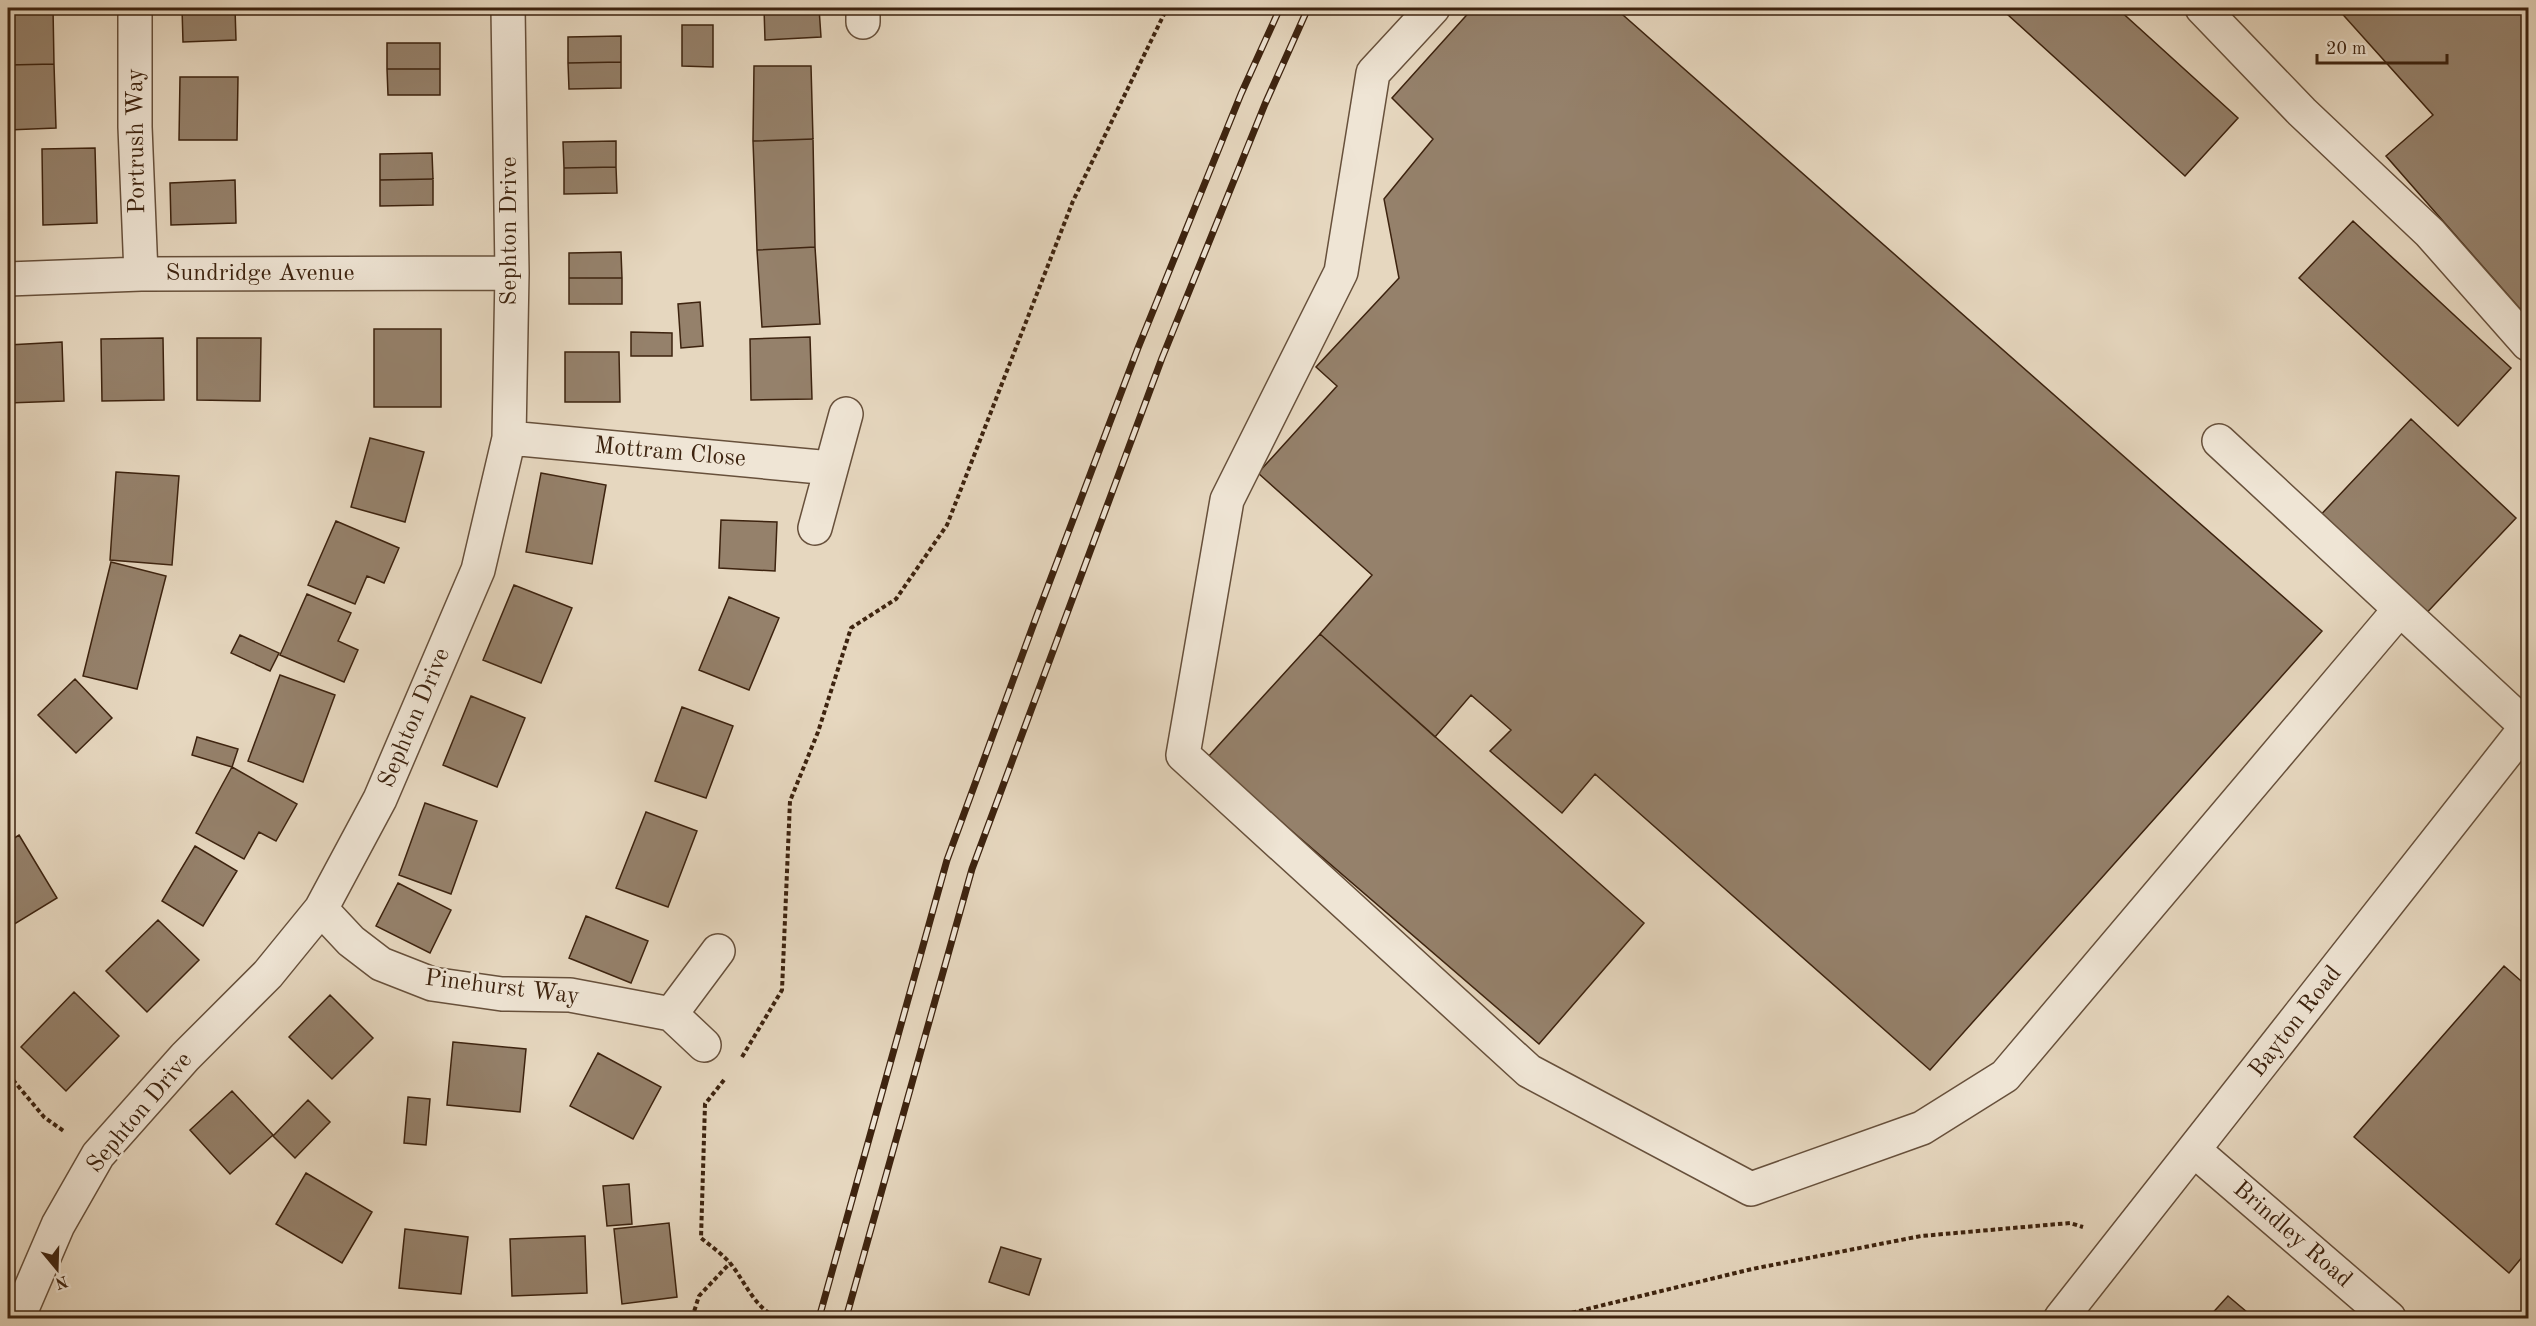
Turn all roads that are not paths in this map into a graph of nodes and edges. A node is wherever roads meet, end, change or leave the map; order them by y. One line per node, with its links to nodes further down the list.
1 (135, 8): 6 (street, Portrush Way)
2 (508, 8): 5 (street, Sephton Drive)
3 (1433, 8): 14 (street)
4 (2202, 8): 8 (street)
5 (512, 273): 6 (street, Sundridge Avenue); 10 (street, Sephton Drive)
6 (141, 274): 7 (street, Sundridge Avenue)
7 (8, 279)
8 (2529, 344)
9 (846, 414): 12 (street)
10 (510, 438): 12 (street, Mottram Close); 16 (street, Sephton Drive)
11 (2219, 441): 14 (street)
12 (831, 468): 13 (street)
13 (815, 528)
14 (2400, 609): 15 (street)
15 (2528, 726): 20 (street, Bayton Road)
16 (321, 909): 18 (street, Pinehurst Way); 21 (street, Sephton Drive)
17 (718, 951): 18 (street)
18 (671, 1014): 19 (street)
19 (704, 1045)
20 (2195, 1151): 22 (street, Bayton Road); 23 (street, Brindley Road)
21 (18, 1318)
22 (2061, 1318)
23 (2389, 1318)

